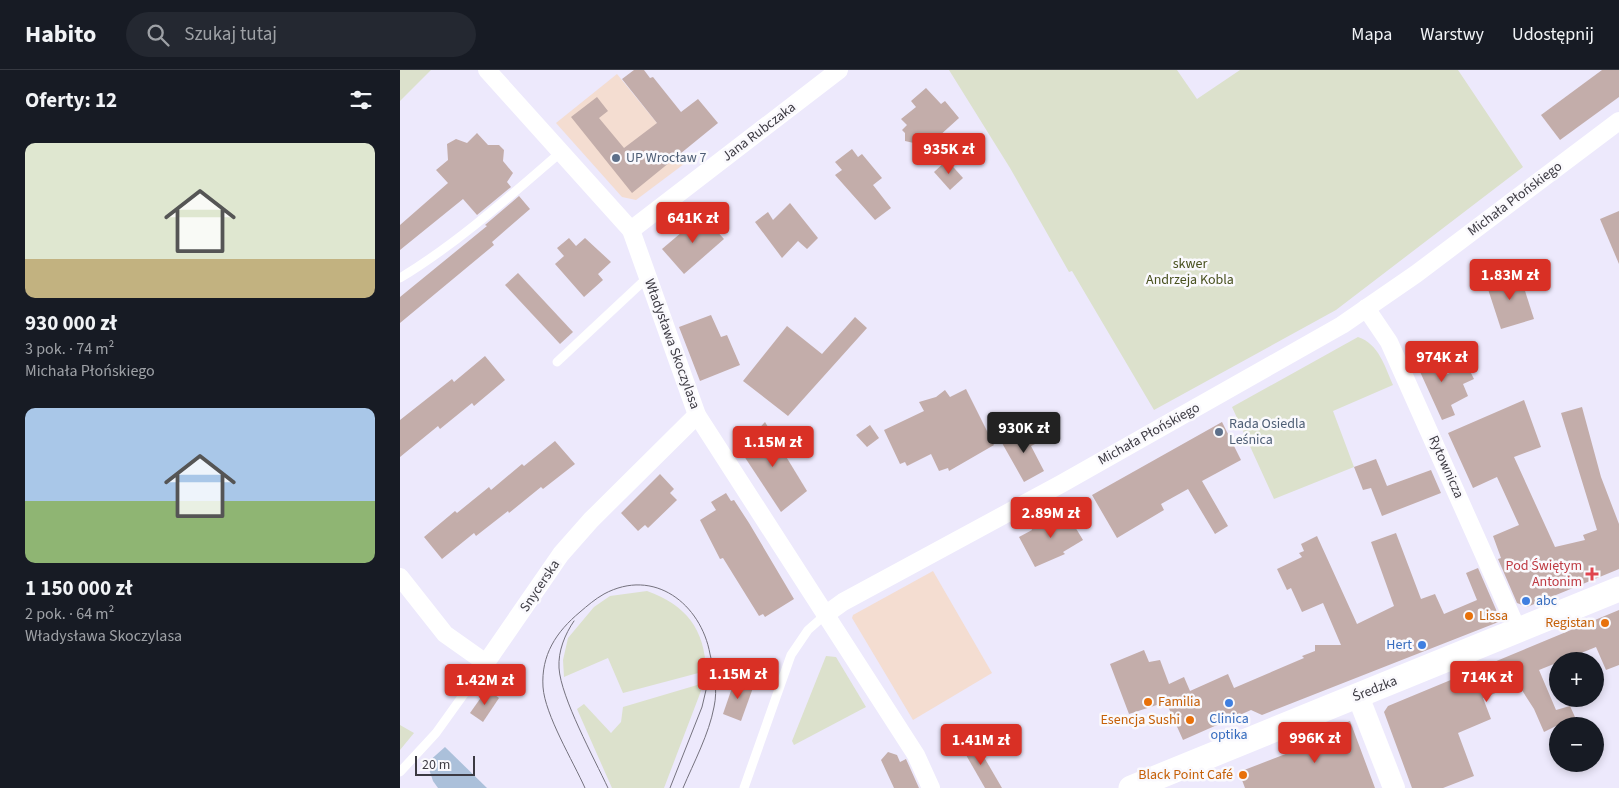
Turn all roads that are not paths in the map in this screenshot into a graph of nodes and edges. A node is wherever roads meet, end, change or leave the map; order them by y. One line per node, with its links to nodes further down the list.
1 (487, 70): 4 (street, Władysława Skoczylasa)
2 (839, 70): 5 (street, Jana Rubczaka)
3 (1619, 121): 8 (street, Michała Płońskiego)
4 (561, 152): 5 (street, Władysława Skoczylasa); 7 (lane)
5 (631, 230): 6 (street, Władysława Skoczylasa)
6 (648, 277): 9 (lane); 10 (street, Władysława Skoczylasa)
7 (400, 278)
8 (1366, 308): 13 (street, Michała Płońskiego); 14 (street, Rytownicza)
9 (557, 362)
10 (698, 415): 13 (street, Władysława Skoczylasa); 15 (street, Snycerska)
11 (400, 577): 15 (street)
12 (1619, 589): 14 (main road, Średzka)
13 (825, 615): 18 (lane, Michała Płońskiego); 19 (street, Władysława Skoczylasa)
14 (1518, 631): 16 (main road, Średzka)
15 (482, 668): 17 (lane, Snycerska)
16 (1358, 696): 20 (main road, Średzka); 21 (street)
17 (400, 772)
18 (744, 788)
19 (931, 788)
20 (1131, 788)
21 (1394, 788)

